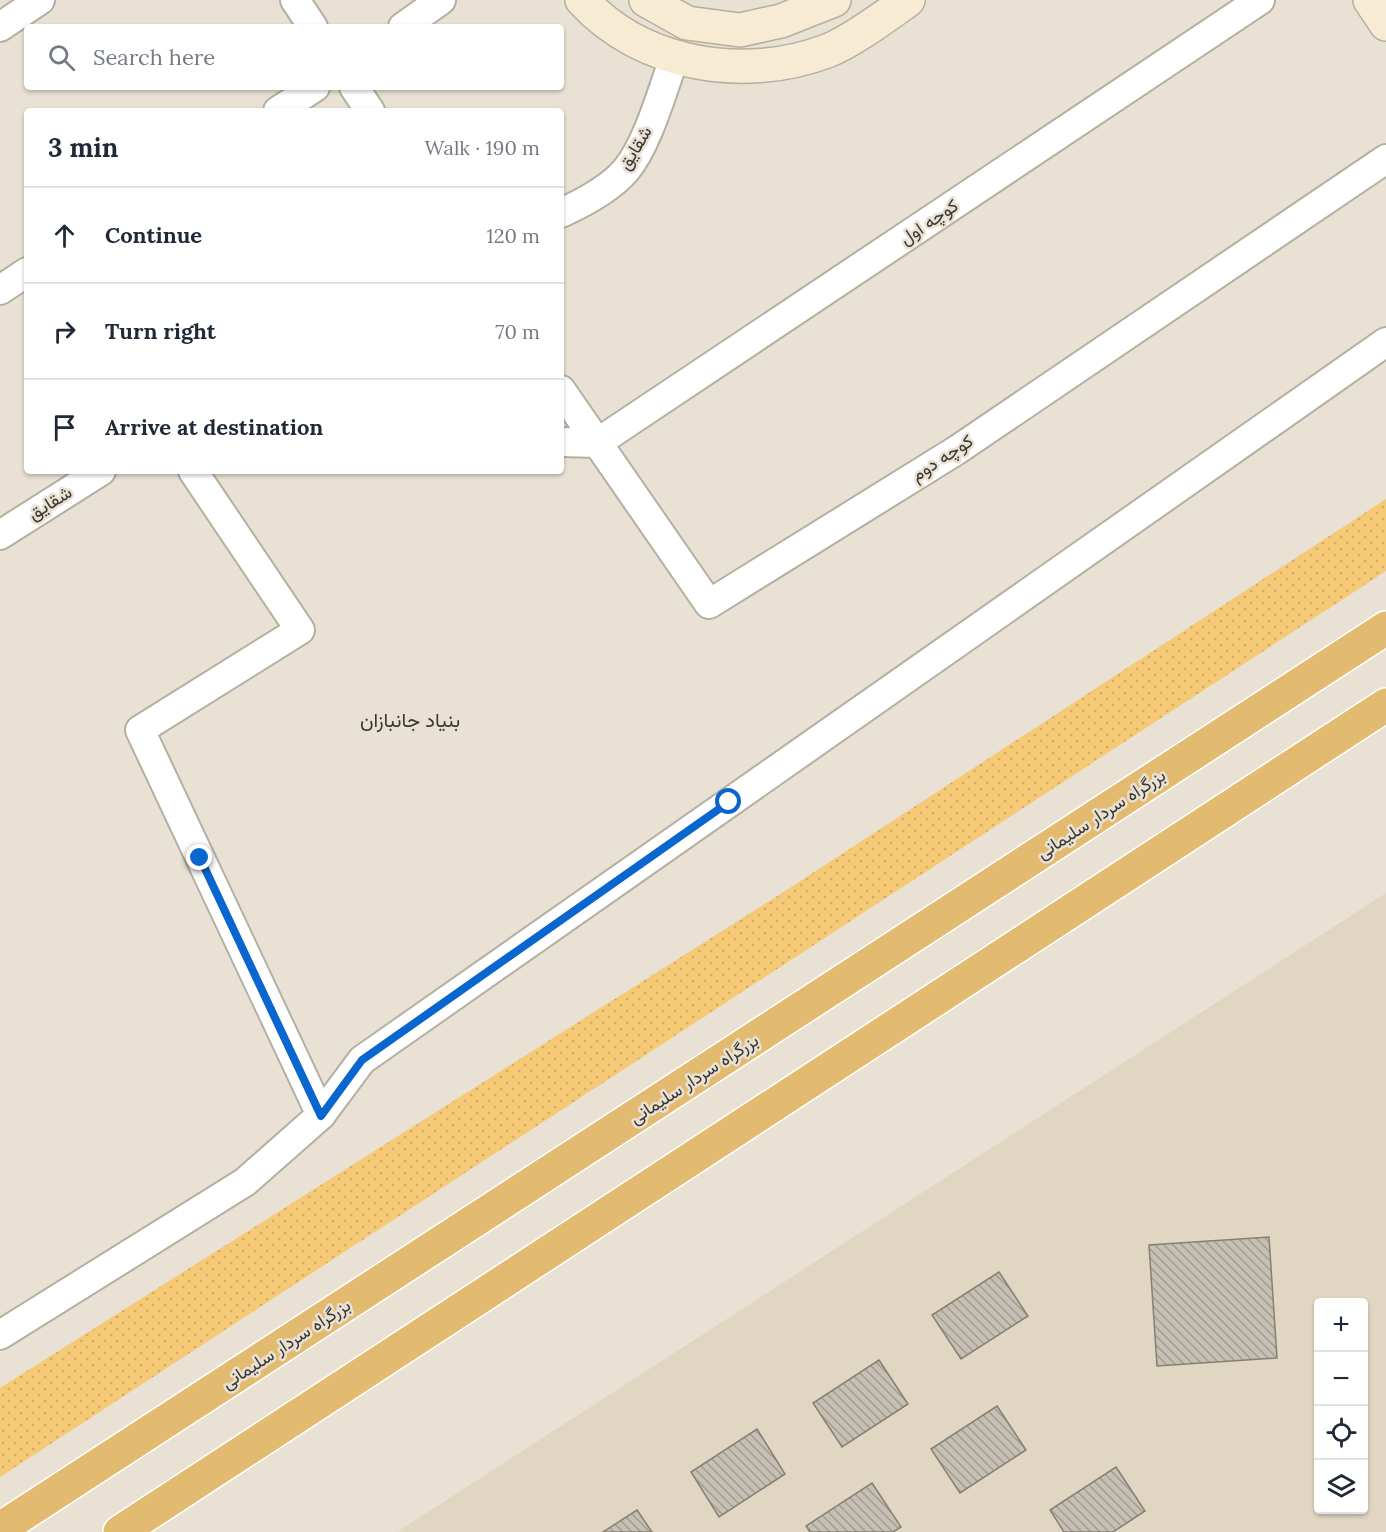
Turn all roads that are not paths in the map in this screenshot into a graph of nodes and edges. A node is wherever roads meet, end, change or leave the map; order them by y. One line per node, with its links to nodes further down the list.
1 (40, 0): 13 (street)
2 (295, 0): 10 (street)
3 (441, 0): 11 (street)
4 (582, 0): 14 (street)
5 (646, 0): 6 (street)
6 (834, 0)
7 (909, 0): 14 (street)
8 (1260, 0): 26 (street, کوچه اول)
9 (1370, 0): 12 (street)
10 (311, 24)
11 (407, 24)
12 (1386, 24)
13 (0, 27)
14 (675, 56): 20 (street, شقایق)
15 (310, 90): 17 (street)
16 (356, 90): 18 (street)
17 (283, 108)
18 (368, 108)
19 (1386, 159): 26 (street, کوچه دوم)
20 (564, 212)
21 (24, 275): 22 (street)
22 (0, 290)
23 (1386, 342): 32 (street)
24 (564, 394): 26 (street, کوچه دوم)
25 (564, 442): 26 (street)
26 (597, 443)
27 (96, 474): 29 (street, شقایق)
28 (195, 474): 32 (street)
29 (0, 535)
30 (1386, 628): 34 (highway, بزرگراه سردار سلیمانی)
31 (1386, 705): 35 (highway)
32 (321, 1116): 33 (street)
33 (0, 1335)
34 (0, 1529)
35 (120, 1532)

